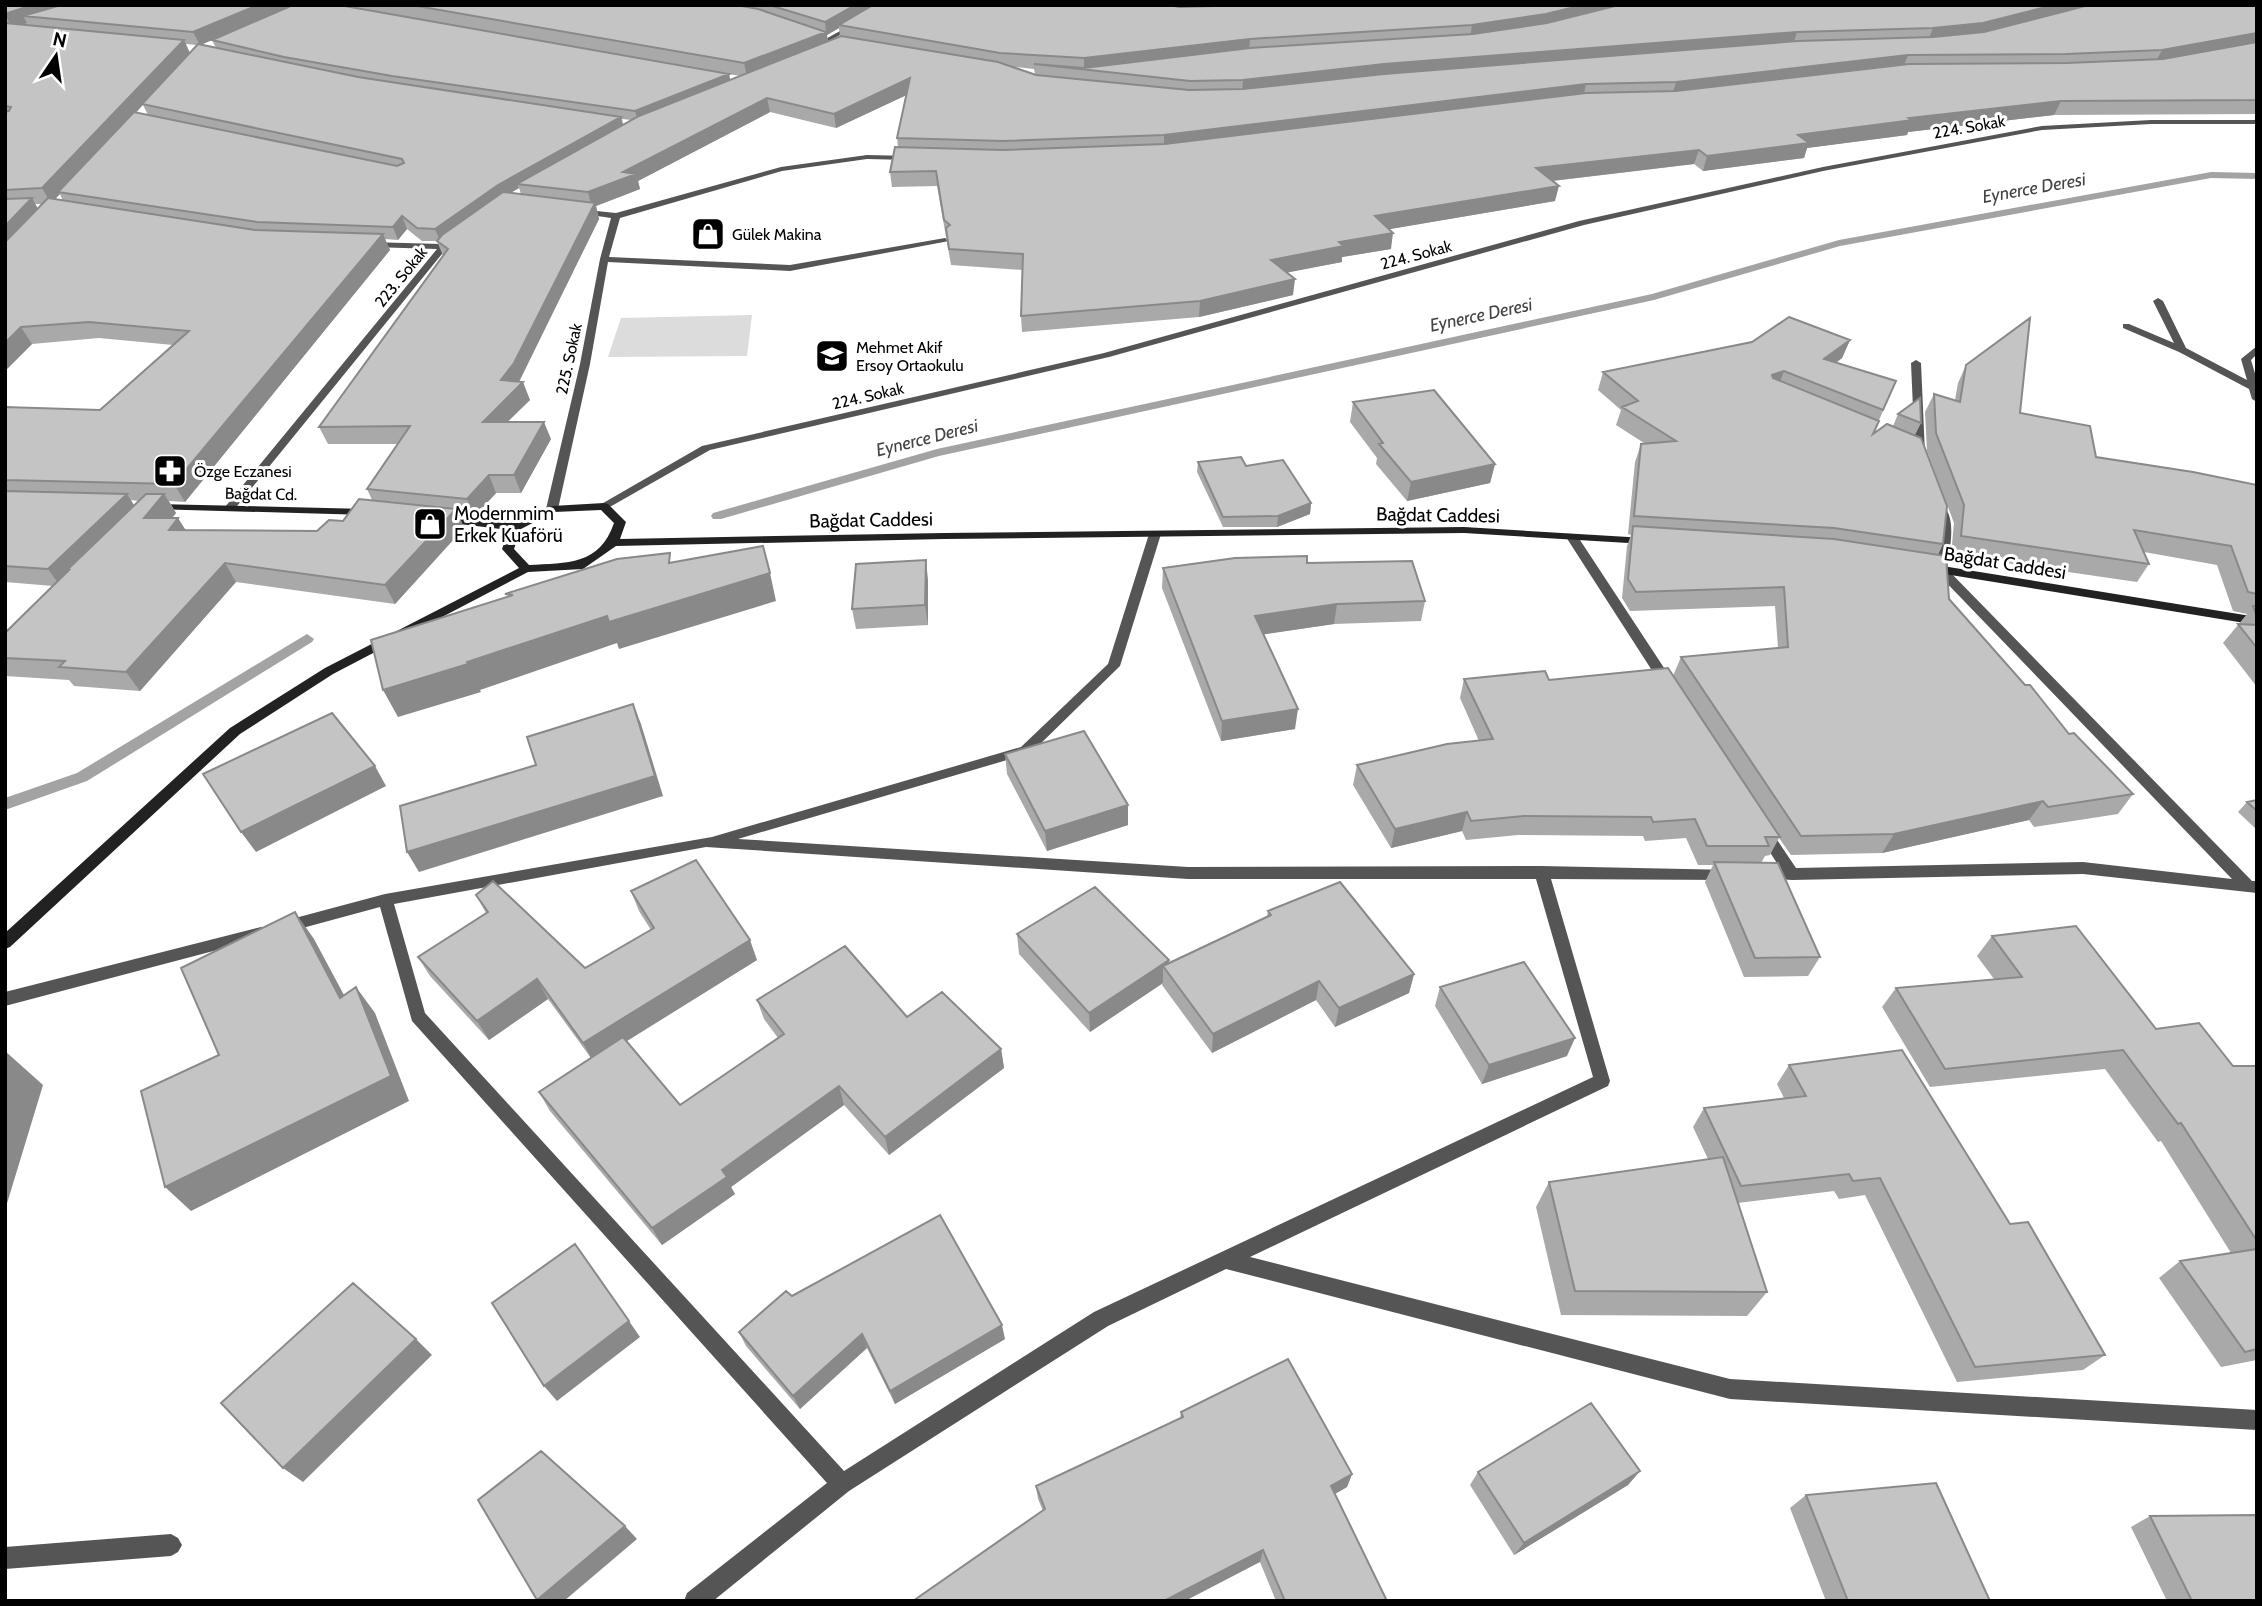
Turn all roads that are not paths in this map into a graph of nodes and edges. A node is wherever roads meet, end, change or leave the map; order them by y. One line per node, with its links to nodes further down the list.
1 (868, 17): 3 (street)
2 (814, 36): 3 (street)
3 (827, 40): 4 (street)
4 (842, 45)
5 (2257, 122): 25 (street, 224. Sokak)
6 (922, 158): 8 (street)
7 (575, 211): 8 (street)
8 (616, 216): 13 (street, 225. Sokak)
9 (464, 232): 12 (street, 223. Sokak)
10 (945, 241): 13 (street)
11 (360, 244): 12 (street)
12 (443, 247): 26 (street, 223. Sokak)
13 (604, 259): 27 (street, 225. Sokak)
14 (2158, 301): 17 (street)
15 (2126, 326): 17 (street)
16 (2257, 349): 19 (street)
17 (2182, 350): 19 (street)
18 (1916, 363): 22 (street)
19 (2253, 387): 20 (street)
20 (2257, 398)
21 (1907, 447): 22 (street)
22 (1919, 452): 23 (street)
23 (1924, 464)
24 (1937, 500): 38 (street)
25 (604, 506): 27 (main road); 35 (main road)
26 (229, 509): 28 (main road, Bağdat Cd.); 29 (main road, Bağdat Cd.)
27 (552, 509): 31 (main road)
28 (145, 510)
29 (384, 513)
30 (429, 518): 31 (main road)
31 (516, 527): 37 (main road)
32 (1154, 534): 33 (main road, Bağdat Caddesi); 35 (main road, Bağdat Caddesi); 42 (street)
33 (1572, 537): 34 (main road, Bağdat Caddesi); 40 (street)
34 (1652, 542)
35 (613, 543): 37 (main road)
36 (1915, 566): 38 (main road, Bağdat Caddesi)
37 (526, 569): 47 (main road)
38 (1941, 570): 39 (main road, Bağdat Caddesi); 45 (street)
39 (2257, 621)
40 (1679, 700)
41 (1754, 816): 44 (street)
42 (706, 842): 43 (street); 46 (street)
43 (1541, 872): 44 (street); 49 (street)
44 (1792, 874): 45 (street)
45 (2253, 887)
46 (385, 901): 48 (street); 51 (street)
47 (5, 943)
48 (5, 999)
49 (1228, 1261): 50 (street); 51 (street)
50 (2257, 1420)
51 (842, 1484): 54 (street)
52 (171, 1545): 53 (street)
53 (5, 1558)
54 (695, 1601)

